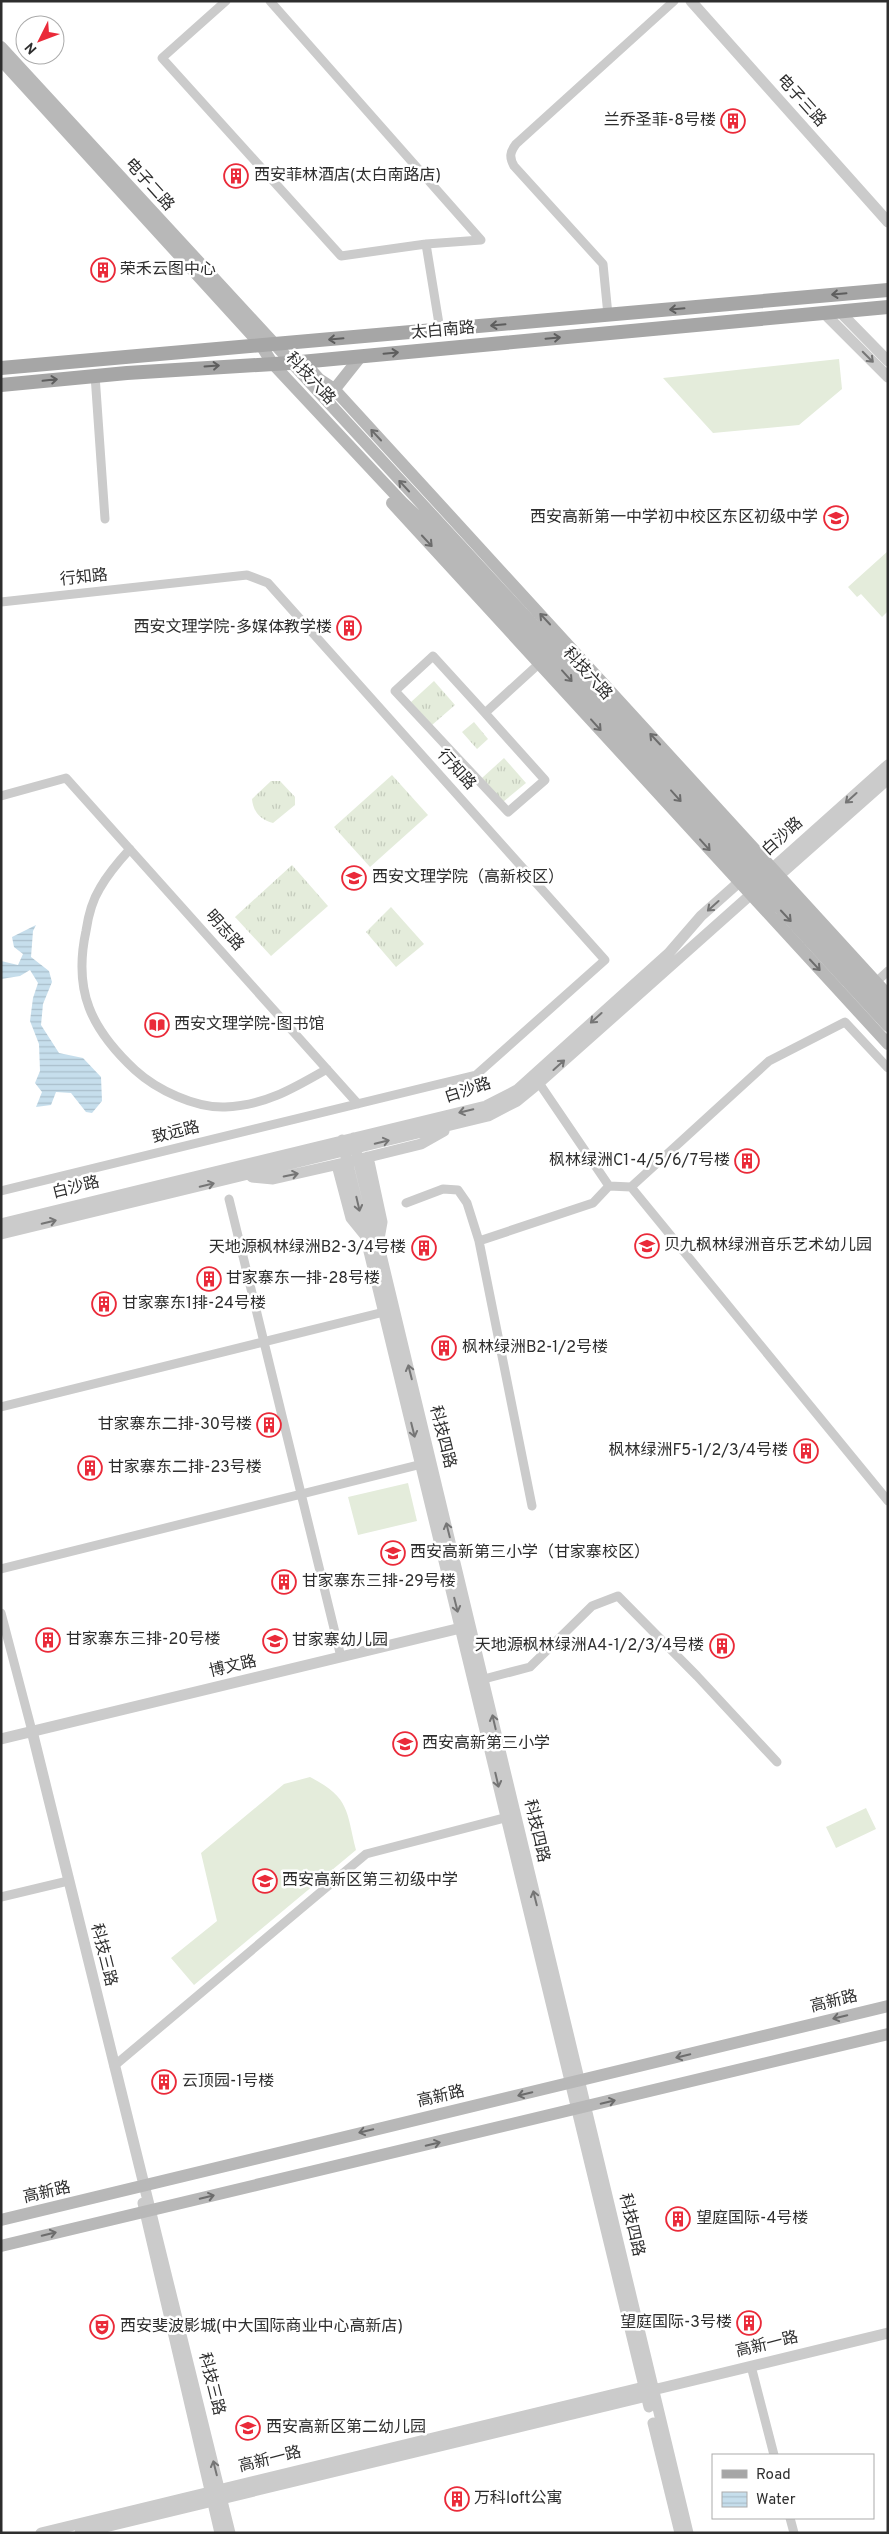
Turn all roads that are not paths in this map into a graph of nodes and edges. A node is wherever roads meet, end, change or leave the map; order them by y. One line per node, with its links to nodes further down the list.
1 (226, 1): 8 (street)
2 (270, 1): 8 (street)
3 (674, 1): 13 (street)
4 (691, 1): 7 (street, 电子三路)
5 (1, 47): 15 (main road, 电子二路)
6 (1, 60): 15 (main road, 电子二路)
7 (888, 222)
8 (426, 244): 14 (street)
9 (888, 290): 13 (main road, 太白南路, one-way to 13)
10 (888, 307): 11 (main road, 太白南路)
11 (840, 312): 12 (main road, 太白南路); 17 (street)
12 (824, 313): 16 (main road, 太白南路, one-way to 12); 22 (street, one-way to 22)
13 (608, 315): 14 (main road, 太白南路, one-way to 14)
14 (440, 330): 15 (main road, 太白南路, one-way to 15)
15 (267, 345): 18 (main road, 科技六路); 19 (main road, 科技六路); 20 (main road, 太白南路)
16 (361, 356): 18 (main road, 太白南路); 24 (main road)
17 (888, 361)
18 (297, 362): 19 (main road, 太白南路); 24 (main road); 25 (main road, 科技六路)
19 (268, 363): 21 (main road, 太白南路, one-way to 19); 28 (main road, 科技六路, one-way to 28)
20 (1, 368)
21 (95, 375): 23 (main road, 太白南路, one-way to 21); 26 (street)
22 (888, 377)
23 (1, 385)
24 (334, 389): 25 (main road); 35 (main road, one-way to 24)
25 (326, 402): 28 (main road, 科技六路, one-way to 25)
26 (106, 519)
27 (1, 602): 45 (street, 行知路)
28 (547, 656): 29 (street); 34 (main road, 科技六路, one-way to 34); 35 (main road, 科技六路)
29 (485, 713): 29 (street)
30 (888, 766): 35 (street, 白沙路, one-way to 35)
31 (888, 779): 35 (street, 白沙路)
32 (1, 796): 33 (street, 明志路)
33 (130, 849): 43 (street, 明志路); 43 (street)
34 (744, 878): 35 (main road, 科技六路); 46 (street, 白沙路, one-way to 46)
35 (766, 880): 37 (main road); 39 (main road, 科技六路); 40 (main road, 科技六路, one-way to 40); 41 (main road, one-way to 41); 44 (street, 白沙路, one-way to 35)
36 (888, 970): 37 (street)
37 (876, 982): 38 (main road)
38 (888, 995)
39 (888, 1010)
40 (888, 1026)
41 (888, 1044)
42 (888, 1068): 48 (street)
43 (327, 1069): 45 (street, 明志路)
44 (539, 1083): 46 (street, 白沙路, one-way to 44); 47 (street)
45 (358, 1104): 49 (street, 致远路)
46 (351, 1153): 52 (street, 白沙路); 53 (street, 白沙路, one-way to 46); 55 (street, 科技四路, one-way to 55); 64 (street, 科技四路, one-way to 46)
47 (609, 1186): 48 (street); 54 (street)
48 (631, 1187): 60 (street)
49 (1, 1191)
50 (229, 1199): 56 (street)
51 (406, 1202): 54 (street)
52 (1, 1224)
53 (1, 1234)
54 (479, 1241): 61 (street)
55 (384, 1312): 56 (street); 58 (street, 科技四路, one-way to 58)
56 (265, 1342): 57 (street); 59 (street)
57 (1, 1407)
58 (422, 1464): 59 (street); 64 (street, 科技四路, one-way to 64)
59 (300, 1493): 62 (street); 65 (street)
60 (886, 1496)
61 (532, 1506)
62 (1, 1569)
63 (1, 1613): 67 (street)
64 (466, 1627): 65 (street, 博文路); 66 (street, 科技四路); 70 (street, 科技四路, one-way to 70)
65 (341, 1657): 67 (street, 博文路)
66 (484, 1680): 69 (street); 70 (street, 科技四路, one-way to 66)
67 (32, 1731): 68 (street, 博文路); 71 (street, 科技三路)
68 (1, 1739)
69 (777, 1762)
70 (510, 1816): 75 (street); 76 (street, 科技四路)
71 (68, 1881): 72 (street); 75 (street, 科技三路)
72 (1, 1898)
73 (888, 2006): 76 (main road, 高新路, one-way to 76)
74 (888, 2034): 77 (main road, one-way to 74)
75 (114, 2066): 78 (street, 科技三路)
76 (576, 2082): 77 (street, 科技四路); 78 (main road, 高新路, one-way to 78)
77 (582, 2108): 79 (main road, one-way to 77); 84 (street, 科技四路)
78 (142, 2187): 79 (street, 科技三路); 80 (main road, 高新路)
79 (148, 2211): 81 (main road, one-way to 79); 86 (street, 科技三路)
80 (1, 2220)
81 (1, 2246)
82 (888, 2333): 83 (street, 高新一路)
83 (751, 2366): 84 (street, 高新一路); 85 (street)
84 (648, 2391): 86 (street, 高新一路); 92 (street, 科技四路); 93 (street, 科技四路)
85 (774, 2454)
86 (216, 2495): 88 (street, 高新一路); 89 (street, 高新一路); 90 (street, 科技三路); 91 (street, 科技三路)
87 (790, 2519): 94 (street)
88 (41, 2533)
89 (80, 2533)
90 (220, 2533)
91 (230, 2533)
92 (680, 2533)
93 (688, 2533)
94 (794, 2533)

